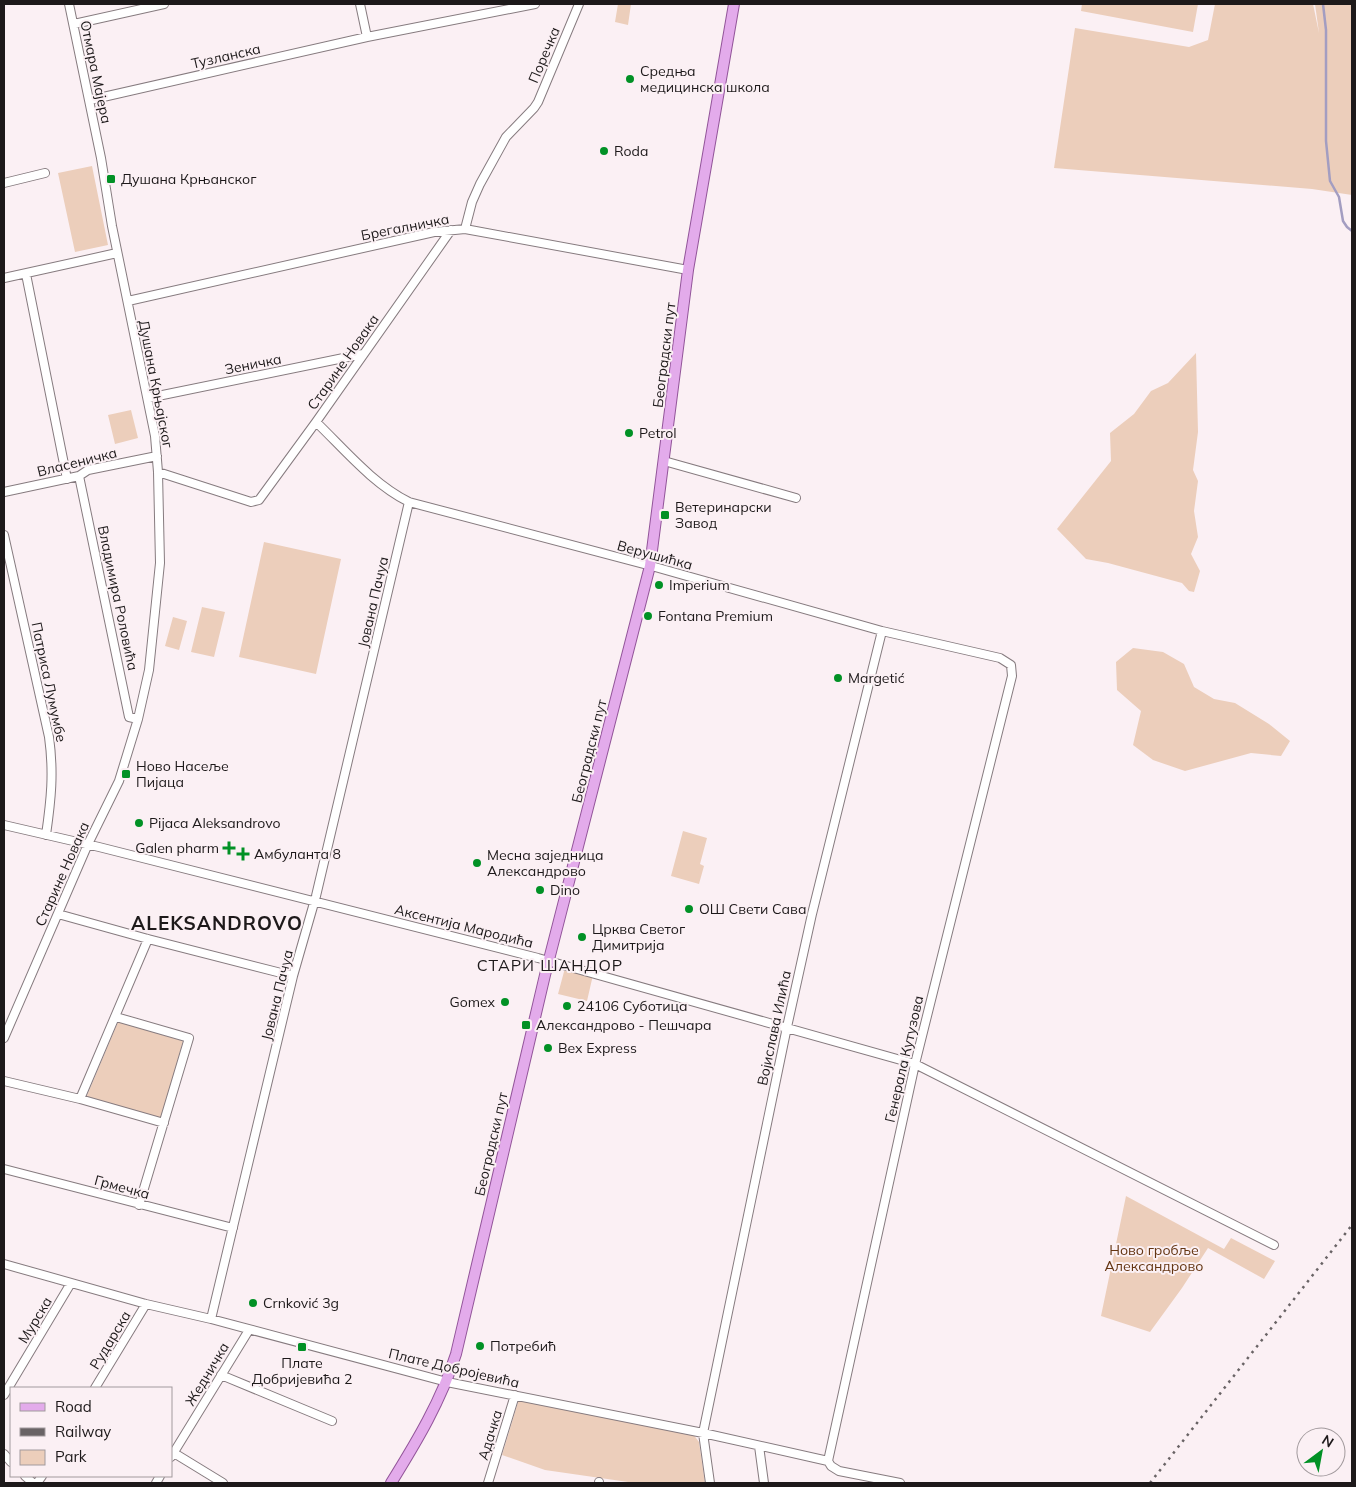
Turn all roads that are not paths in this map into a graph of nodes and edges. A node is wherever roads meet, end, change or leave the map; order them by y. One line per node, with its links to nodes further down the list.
1 (69, 4): 7 (street, Отмара Мајера)
2 (164, 4): 7 (street)
3 (360, 4): 8 (street)
4 (535, 4): 8 (street, Тузланска)
5 (579, 4): 13 (street, Поречка)
6 (734, 4): 16 (main road, Београдски пут)
7 (74, 24): 9 (street, Отмара Мајера)
8 (367, 37): 9 (street, Тузланска)
9 (90, 100): 10 (street, Отмара Мајера)
10 (99, 146): 15 (street, Душана Крњајског)
11 (45, 173): 12 (street)
12 (4, 183)
13 (464, 229): 14 (street, Брегалничка); 16 (street, Брегалничка)
14 (451, 230): 19 (street, Брегалничка); 20 (street, Старине Новака)
15 (117, 253): 17 (street); 19 (street, Душана Крњајског)
16 (688, 270): 24 (main road, Београдски пут)
17 (26, 274): 18 (street); 27 (street)
18 (4, 278)
19 (128, 301): 21 (street, Душана Крњајског)
20 (363, 354): 21 (street, Зеничка); 22 (street, Старине Новака)
21 (148, 398): 23 (street, Душана Крњајског)
22 (316, 422): 25 (street, Старине Новака); 30 (street, Верушићка)
23 (158, 456): 25 (street, Душана Крњајског); 26 (street, Власеничка)
24 (664, 461): 29 (street); 32 (main road, Београдски пут)
25 (158, 472): 35 (street, Душана Крњајског)
26 (80, 476): 27 (street, Власеничка); 35 (street, Владимира Роловића)
27 (67, 478): 28 (street, Власеничка)
28 (4, 492)
29 (796, 498)
30 (409, 502): 32 (street, Верушићка); 39 (street, Јована Пачуа)
31 (4, 535): 37 (street, Патриса Лумумбе)
32 (650, 566): 33 (street, Верушићка); 42 (main road, Београдски пут)
33 (882, 631): 34 (street, Верушићка); 45 (street, Војислава Илића)
34 (1011, 665): 47 (street, Генерала Кутузова)
35 (138, 719): 38 (street, Старине Новака)
36 (4, 825): 37 (street, Аксентија Мародића)
37 (46, 836): 38 (street, Аксентија Мародића)
38 (88, 844): 39 (street, Аксентија Мародића); 40 (street, Старине Новака)
39 (315, 901): 42 (street, Аксентија Мародића); 43 (street, Јована Пачуа)
40 (58, 914): 41 (street); 46 (street, Старине Новака)
41 (148, 939): 43 (street); 44 (street)
42 (549, 961): 45 (street, Аксентија Мародића); 61 (main road, Београдски пут)
43 (293, 976): 53 (street, Јована Пачуа)
44 (116, 1017): 49 (street); 50 (street)
45 (787, 1028): 47 (street, Аксентија Мародића); 66 (street, Војислава Илића)
46 (4, 1038)
47 (915, 1064): 54 (street, Аксентија Мародића); 69 (street, Генерала Кутузова)
48 (4, 1081): 49 (street)
49 (80, 1100): 50 (street)
50 (164, 1123): 52 (street)
51 (4, 1169): 52 (street, Грмечка)
52 (139, 1205): 53 (street, Грмечка)
53 (234, 1228): 58 (street, Јована Пачуа)
54 (1274, 1245)
55 (4, 1264): 56 (street, Плате Добројевића)
56 (71, 1284): 57 (street, Плате Добројевића); 63 (street, Мурска)
57 (146, 1304): 58 (street, Плате Добројевића); 62 (street, Рударска)
58 (211, 1319): 59 (street, Плате Добројевића)
59 (249, 1330): 60 (street, Жедничка); 61 (street, Плате Добројевића)
60 (221, 1375): 65 (street); 68 (street, Жедничка)
61 (447, 1382): 64 (street, Плате Добројевића); 71 (main road, Београдски пут)
62 (96, 1387)
63 (4, 1395)
64 (516, 1395): 66 (street, Плате Добројевића); 72 (street, Адачка)
65 (332, 1422)
66 (704, 1433): 67 (street, Плате Добројевића); 73 (street, Војислава Илића)
67 (759, 1446): 69 (street, Плате Добројевића); 74 (street)
68 (173, 1455): 70 (street)
69 (828, 1461): 75 (street, Плате Добројевића)
70 (223, 1483)
71 (391, 1483)
72 (488, 1483)
73 (710, 1483)
74 (764, 1483)
75 (900, 1483)

